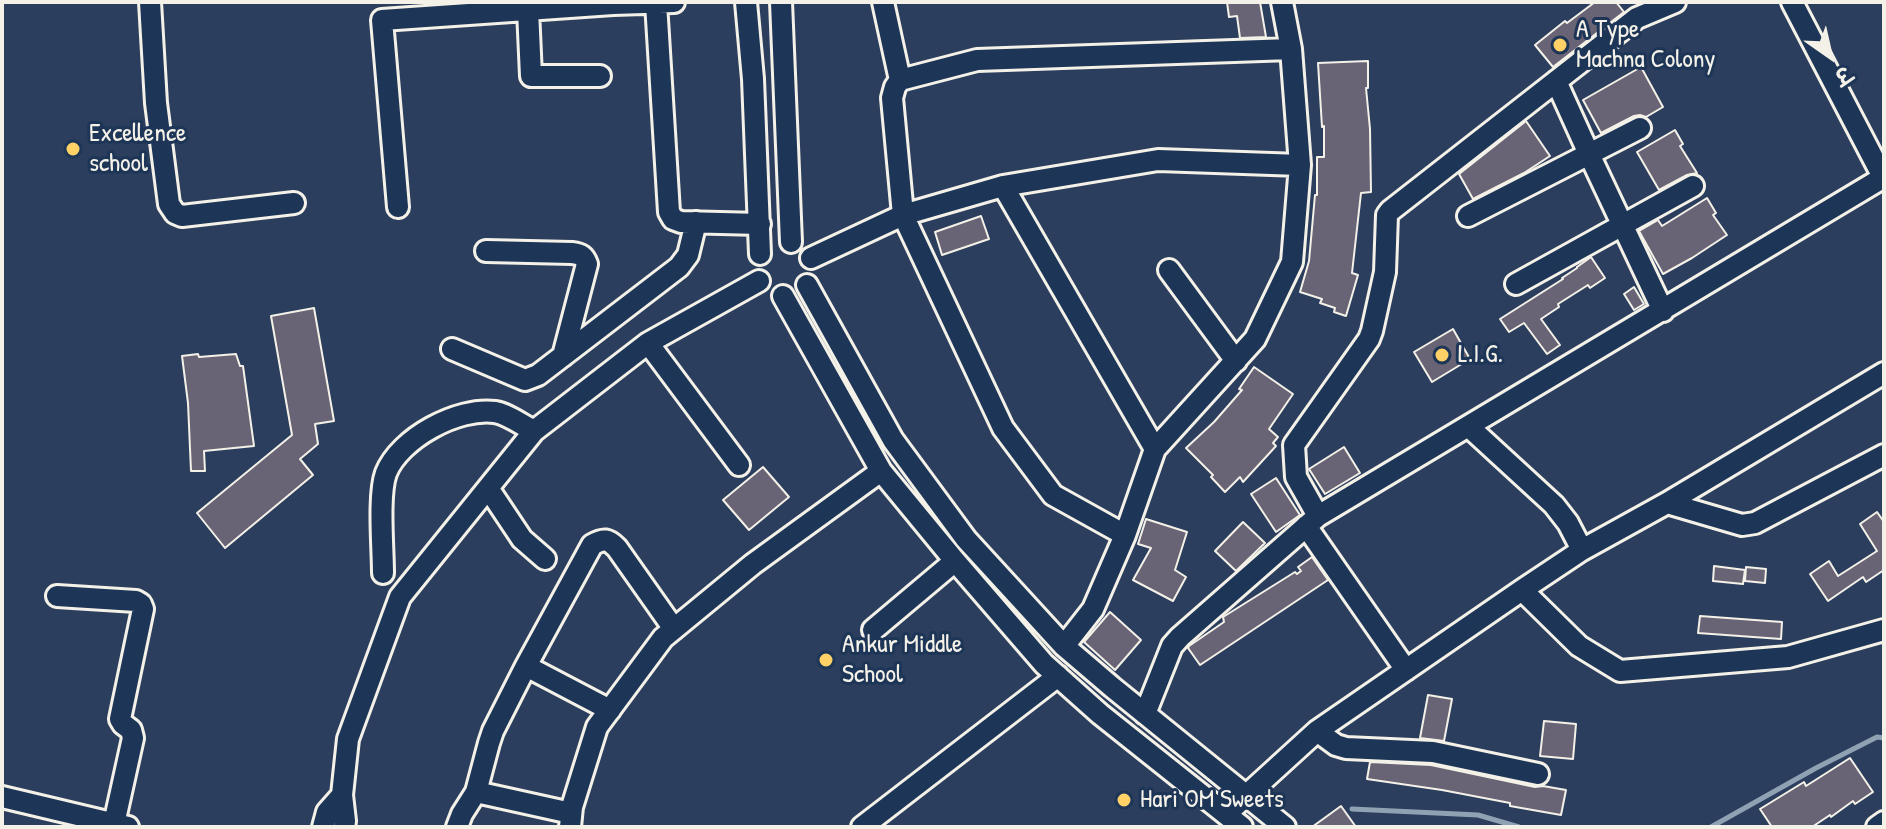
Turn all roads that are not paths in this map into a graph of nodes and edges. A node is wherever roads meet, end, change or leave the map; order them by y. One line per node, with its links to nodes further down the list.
1 (150, 2): 21 (street)
2 (674, 2): 9 (street)
3 (746, 2): 26 (street)
4 (781, 2): 28 (street)
5 (883, 2): 13 (street)
6 (1282, 2): 11 (street)
7 (1675, 2): 14 (street)
8 (1792, 2): 18 (street)
9 (656, 3): 10 (street); 25 (street)
10 (528, 10): 12 (street); 22 (street)
11 (1291, 49): 13 (street); 17 (street)
12 (600, 76)
13 (900, 80): 23 (street)
14 (1556, 81): 16 (street); 51 (street)
15 (1640, 128): 16 (street)
16 (1589, 154): 24 (street); 27 (street)
17 (1300, 165): 19 (street); 41 (street)
18 (1884, 178): 37 (street)
19 (1003, 186): 23 (street); 45 (street)
20 (1693, 186): 27 (street)
21 (294, 203)
22 (398, 207)
23 (903, 215): 31 (street); 52 (street)
24 (1468, 216)
25 (696, 222): 26 (street); 40 (street)
26 (760, 224): 30 (street)
27 (1624, 224): 34 (street); 37 (street)
28 (791, 242): 30 (street); 31 (street)
29 (486, 251): 40 (street)
30 (760, 254): 33 (street)
31 (811, 258): 35 (street)
32 (1169, 270): 41 (street)
33 (759, 281): 36 (street); 38 (street)
34 (1516, 284)
35 (807, 285): 36 (street); 62 (street)
36 (783, 296): 48 (street)
37 (1663, 311): 43 (street)
38 (648, 343): 44 (street); 47 (street)
39 (452, 349): 40 (street)
40 (563, 356)
41 (1236, 361): 45 (street)
42 (1884, 373): 50 (street)
43 (1468, 426): 51 (street); 53 (street)
44 (534, 431): 49 (street); 56 (street)
45 (1155, 449): 52 (street)
46 (1884, 455): 50 (street)
47 (739, 465)
48 (881, 471): 55 (street); 59 (street)
49 (488, 488): 54 (street); 71 (street)
50 (1667, 503): 53 (street)
51 (1312, 521): 64 (street); 67 (street)
52 (1125, 535): 62 (street)
53 (1582, 550): 57 (street)
54 (545, 559)
55 (955, 561): 60 (street); 65 (street)
56 (383, 573)
57 (1522, 590): 61 (street); 64 (street)
58 (57, 596): 77 (street)
59 (674, 629): 63 (street); 66 (street)
60 (873, 630)
61 (1884, 630)
62 (1064, 646): 67 (street)
63 (526, 666): 66 (street); 70 (street)
64 (1406, 670): 68 (street)
65 (1058, 676): 75 (street); 81 (street)
66 (610, 710): 74 (street)
67 (1145, 714): 72 (street)
68 (1317, 731): 69 (street); 72 (street)
69 (1538, 774)
70 (476, 792): 74 (street); 80 (street)
71 (342, 795): 78 (street); 79 (street)
72 (1246, 795): 75 (street); 82 (street)
73 (2, 797): 77 (street)
74 (570, 820)
75 (1234, 820)
76 (1884, 822): 83 (street)
77 (121, 825)
78 (323, 827)
79 (344, 827)
80 (457, 827)
81 (862, 827)
82 (1285, 827)
83 (1877, 827)

